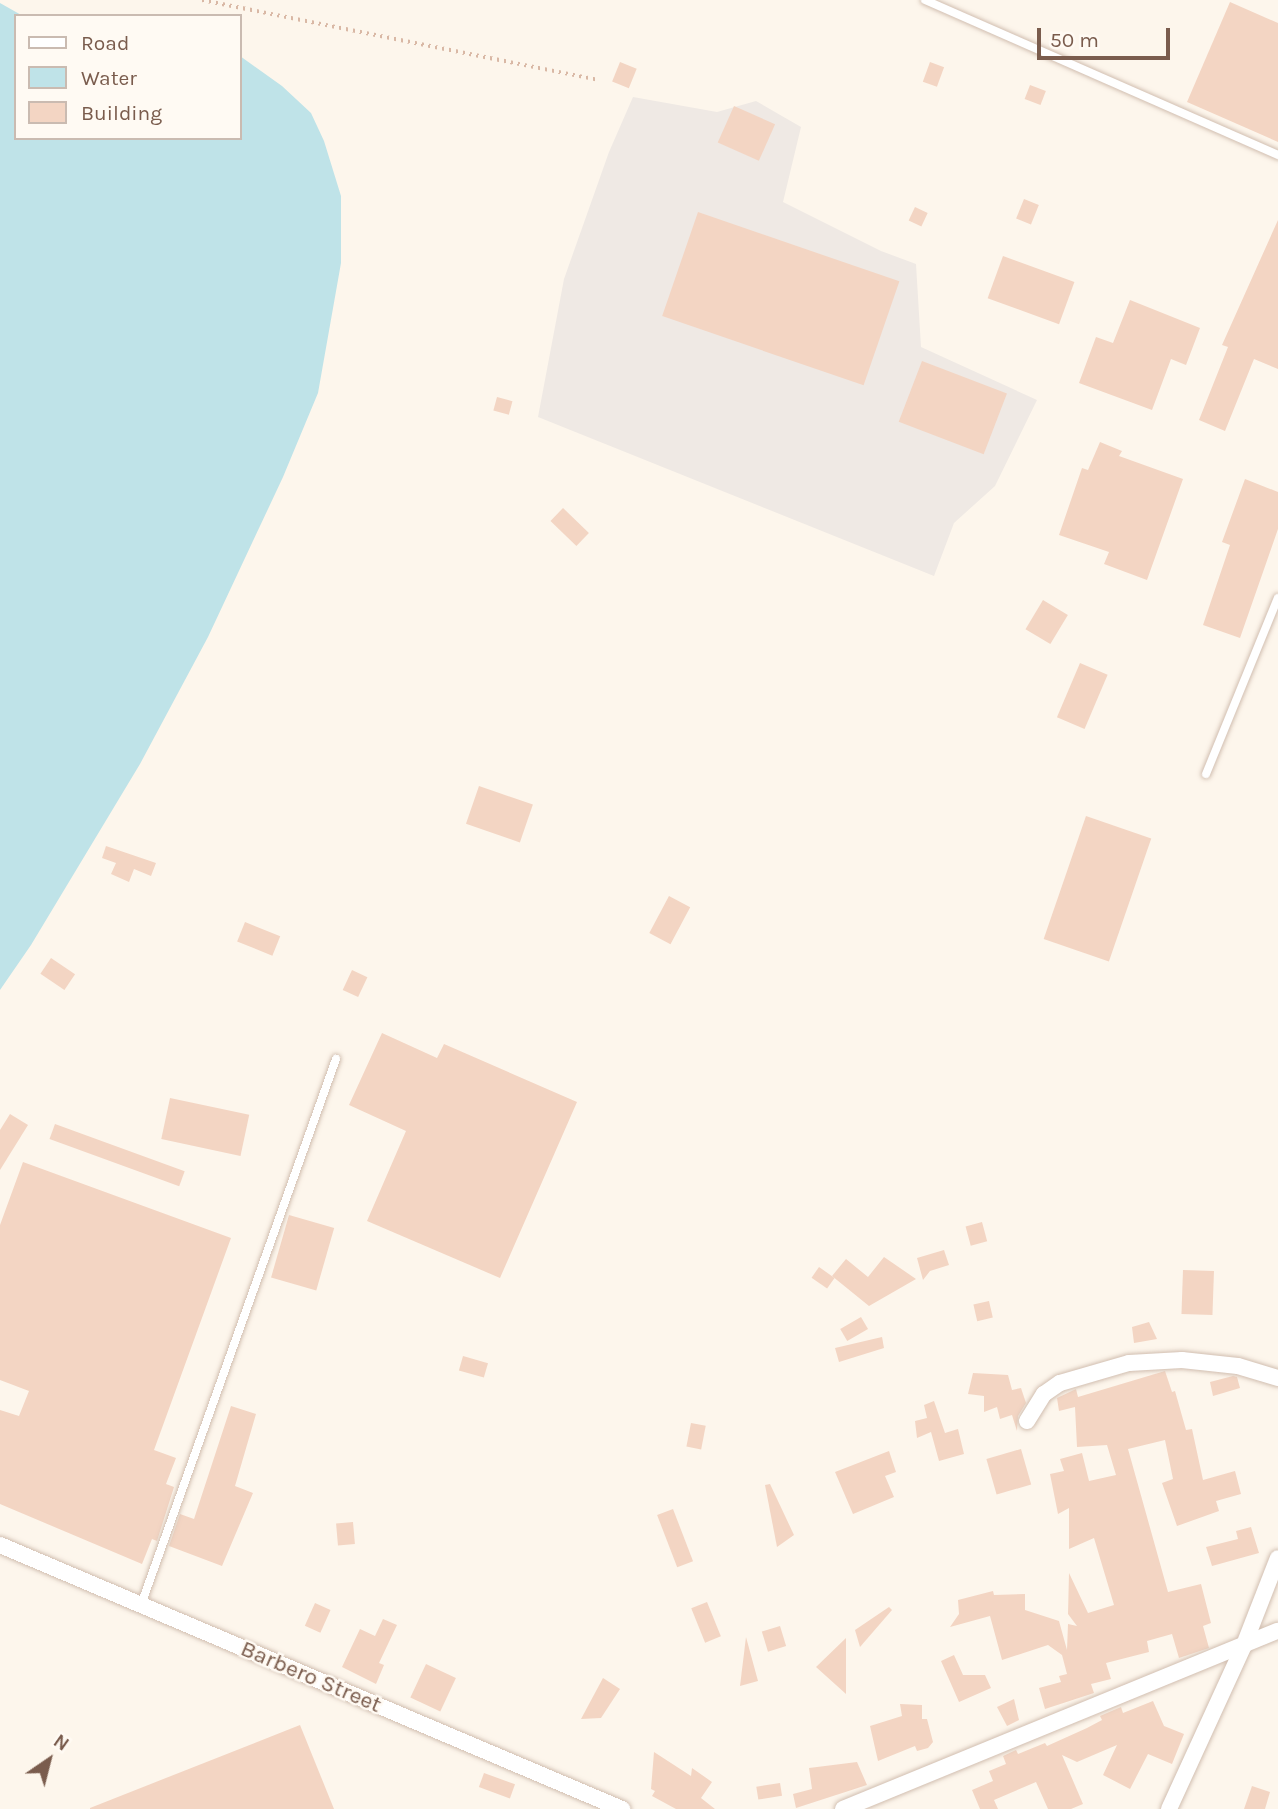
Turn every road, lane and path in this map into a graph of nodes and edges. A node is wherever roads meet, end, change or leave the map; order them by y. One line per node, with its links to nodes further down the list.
1 (202, 0): 3 (path)
2 (925, 0): 4 (lane)
3 (597, 80)
4 (1278, 155)
5 (1278, 598): 6 (lane)
6 (1206, 774)
7 (336, 1059): 12 (lane)
8 (1278, 1378): 9 (street)
9 (1027, 1421)
10 (0, 1545): 12 (street, Barbero Street)
11 (1278, 1558): 14 (street)
12 (141, 1605): 15 (street, Barbero Street)
13 (1278, 1631): 14 (street)
14 (1244, 1645): 16 (street); 17 (street)
15 (622, 1809)
16 (844, 1809)
17 (1169, 1809)

